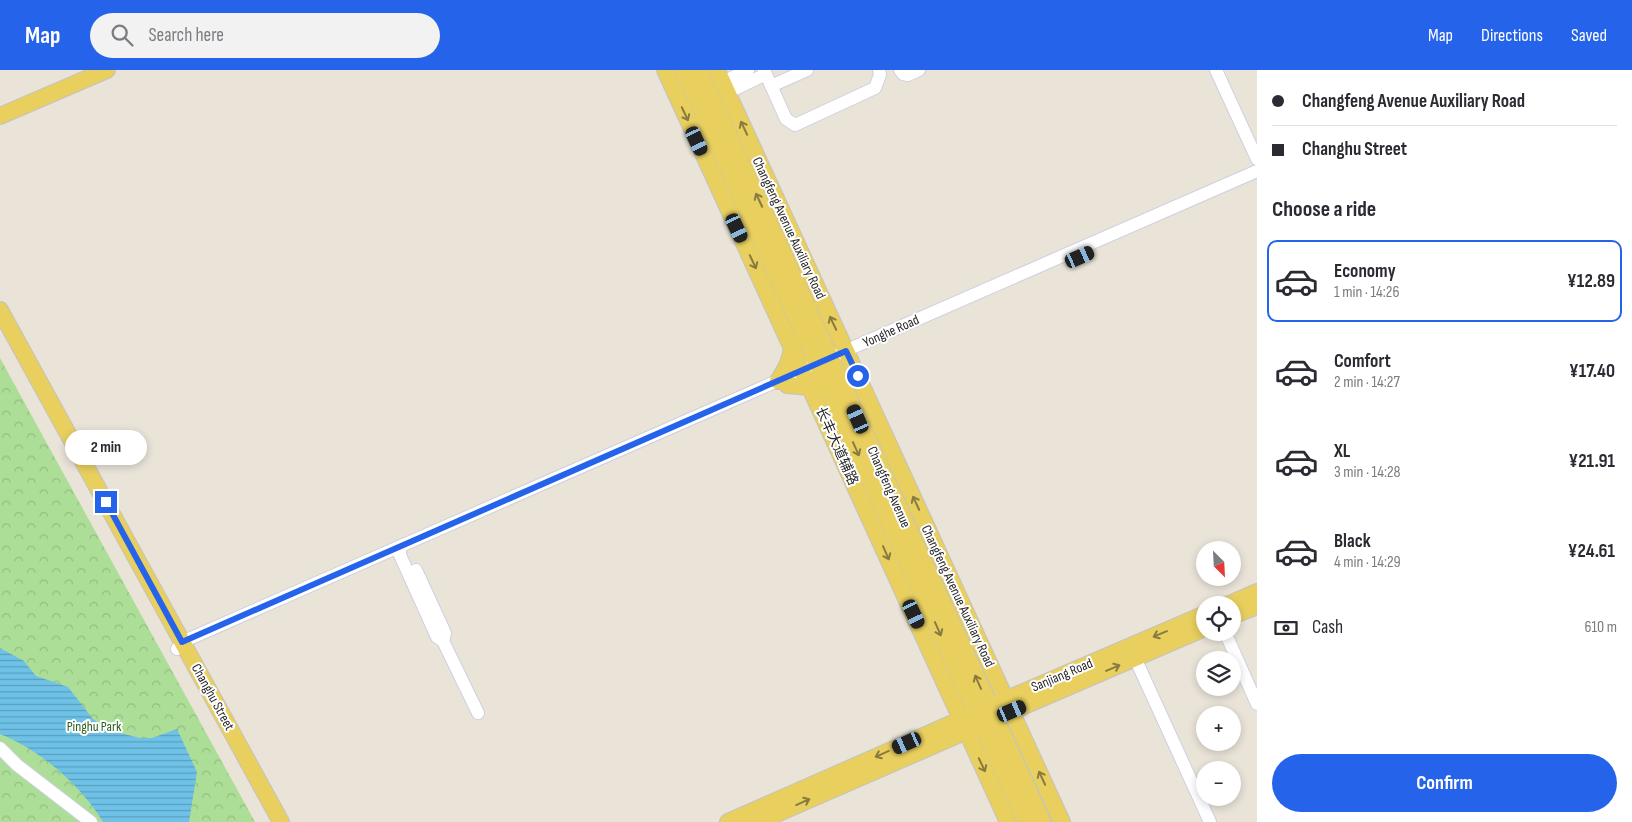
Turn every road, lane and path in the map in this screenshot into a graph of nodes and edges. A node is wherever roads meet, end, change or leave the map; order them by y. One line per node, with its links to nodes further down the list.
1 (84, 70): 17 (main road)
2 (106, 70): 18 (main road)
3 (665, 70): 24 (main road, 长丰大道辅路, one-way to 24)
4 (683, 70): 16 (main road, Changfeng Avenue)
5 (700, 70): 16 (main road, Changfeng Avenue)
6 (717, 70): 16 (main road, Changfeng Avenue Auxiliary Road)
7 (748, 70): 16 (street)
8 (807, 70): 15 (street)
9 (879, 70): 15 (street)
10 (900, 70): 11 (street)
11 (919, 70)
12 (1216, 70): 20 (street)
13 (1222, 70): 19 (street)
14 (765, 72): 15 (street); 16 (street)
15 (771, 86)
16 (711, 95): 23 (main road, Changfeng Avenue); 28 (main road, Changfeng Avenue Auxiliary Road, one-way to 16); 29 (main road, Changfeng Avenue, one-way to 16)
17 (0, 107)
18 (0, 116)
19 (1257, 146)
20 (1257, 159)
21 (1257, 171): 28 (street, Yonghe Road)
22 (1257, 180): 28 (street, Yonghe Road)
23 (745, 204): 24 (main road); 29 (main road, Changfeng Avenue)
24 (729, 212): 27 (main road, 长丰大道辅路, one-way to 27)
25 (0, 310): 39 (main road, Changhu Street)
26 (0, 325): 39 (main road, Changhu Street)
27 (792, 346): 29 (main road, 长丰大道辅路); 30 (main road)
28 (848, 354): 29 (street, Yonghe Road); 42 (main road, Changfeng Avenue Auxiliary Road, one-way to 28)
29 (817, 370): 30 (main road); 44 (main road, Changfeng Avenue, one-way to 29); 44 (main road, 长丰大道辅路, one-way to 44); 44 (main road, Changfeng Avenue, one-way to 44)
30 (783, 383): 31 (street)
31 (403, 551): 39 (street); 43 (street)
32 (1257, 592): 33 (main road)
33 (1241, 599)
34 (1257, 606): 35 (main road)
35 (1241, 612)
36 (1196, 618): 42 (main road, Sanjiang Road, one-way to 42)
37 (1196, 632): 40 (main road, Sanjiang Road)
38 (1229, 641): 41 (street)
39 (182, 646): 47 (main road, Changhu Street); 48 (main road, Changhu Street)
40 (1135, 658): 42 (main road, Sanjiang Road, one-way to 40); 55 (street)
41 (1257, 704)
42 (1009, 705): 44 (main road, Sanjiang Road); 54 (main road, Changfeng Avenue Auxiliary Road, one-way to 42)
43 (478, 713)
44 (978, 719): 49 (main road, Sanjiang Road, one-way to 49); 50 (main road, Sanjiang Road, one-way to 44); 51 (main road, 长丰大道辅路, one-way to 51); 52 (main road, Changfeng Avenue); 53 (main road, Changfeng Avenue)
45 (0, 748): 46 (street)
46 (91, 822)
47 (272, 822)
48 (281, 822)
49 (728, 822)
50 (758, 822)
51 (1008, 822)
52 (1026, 822)
53 (1042, 822)
54 (1062, 822)
55 (1210, 822)

